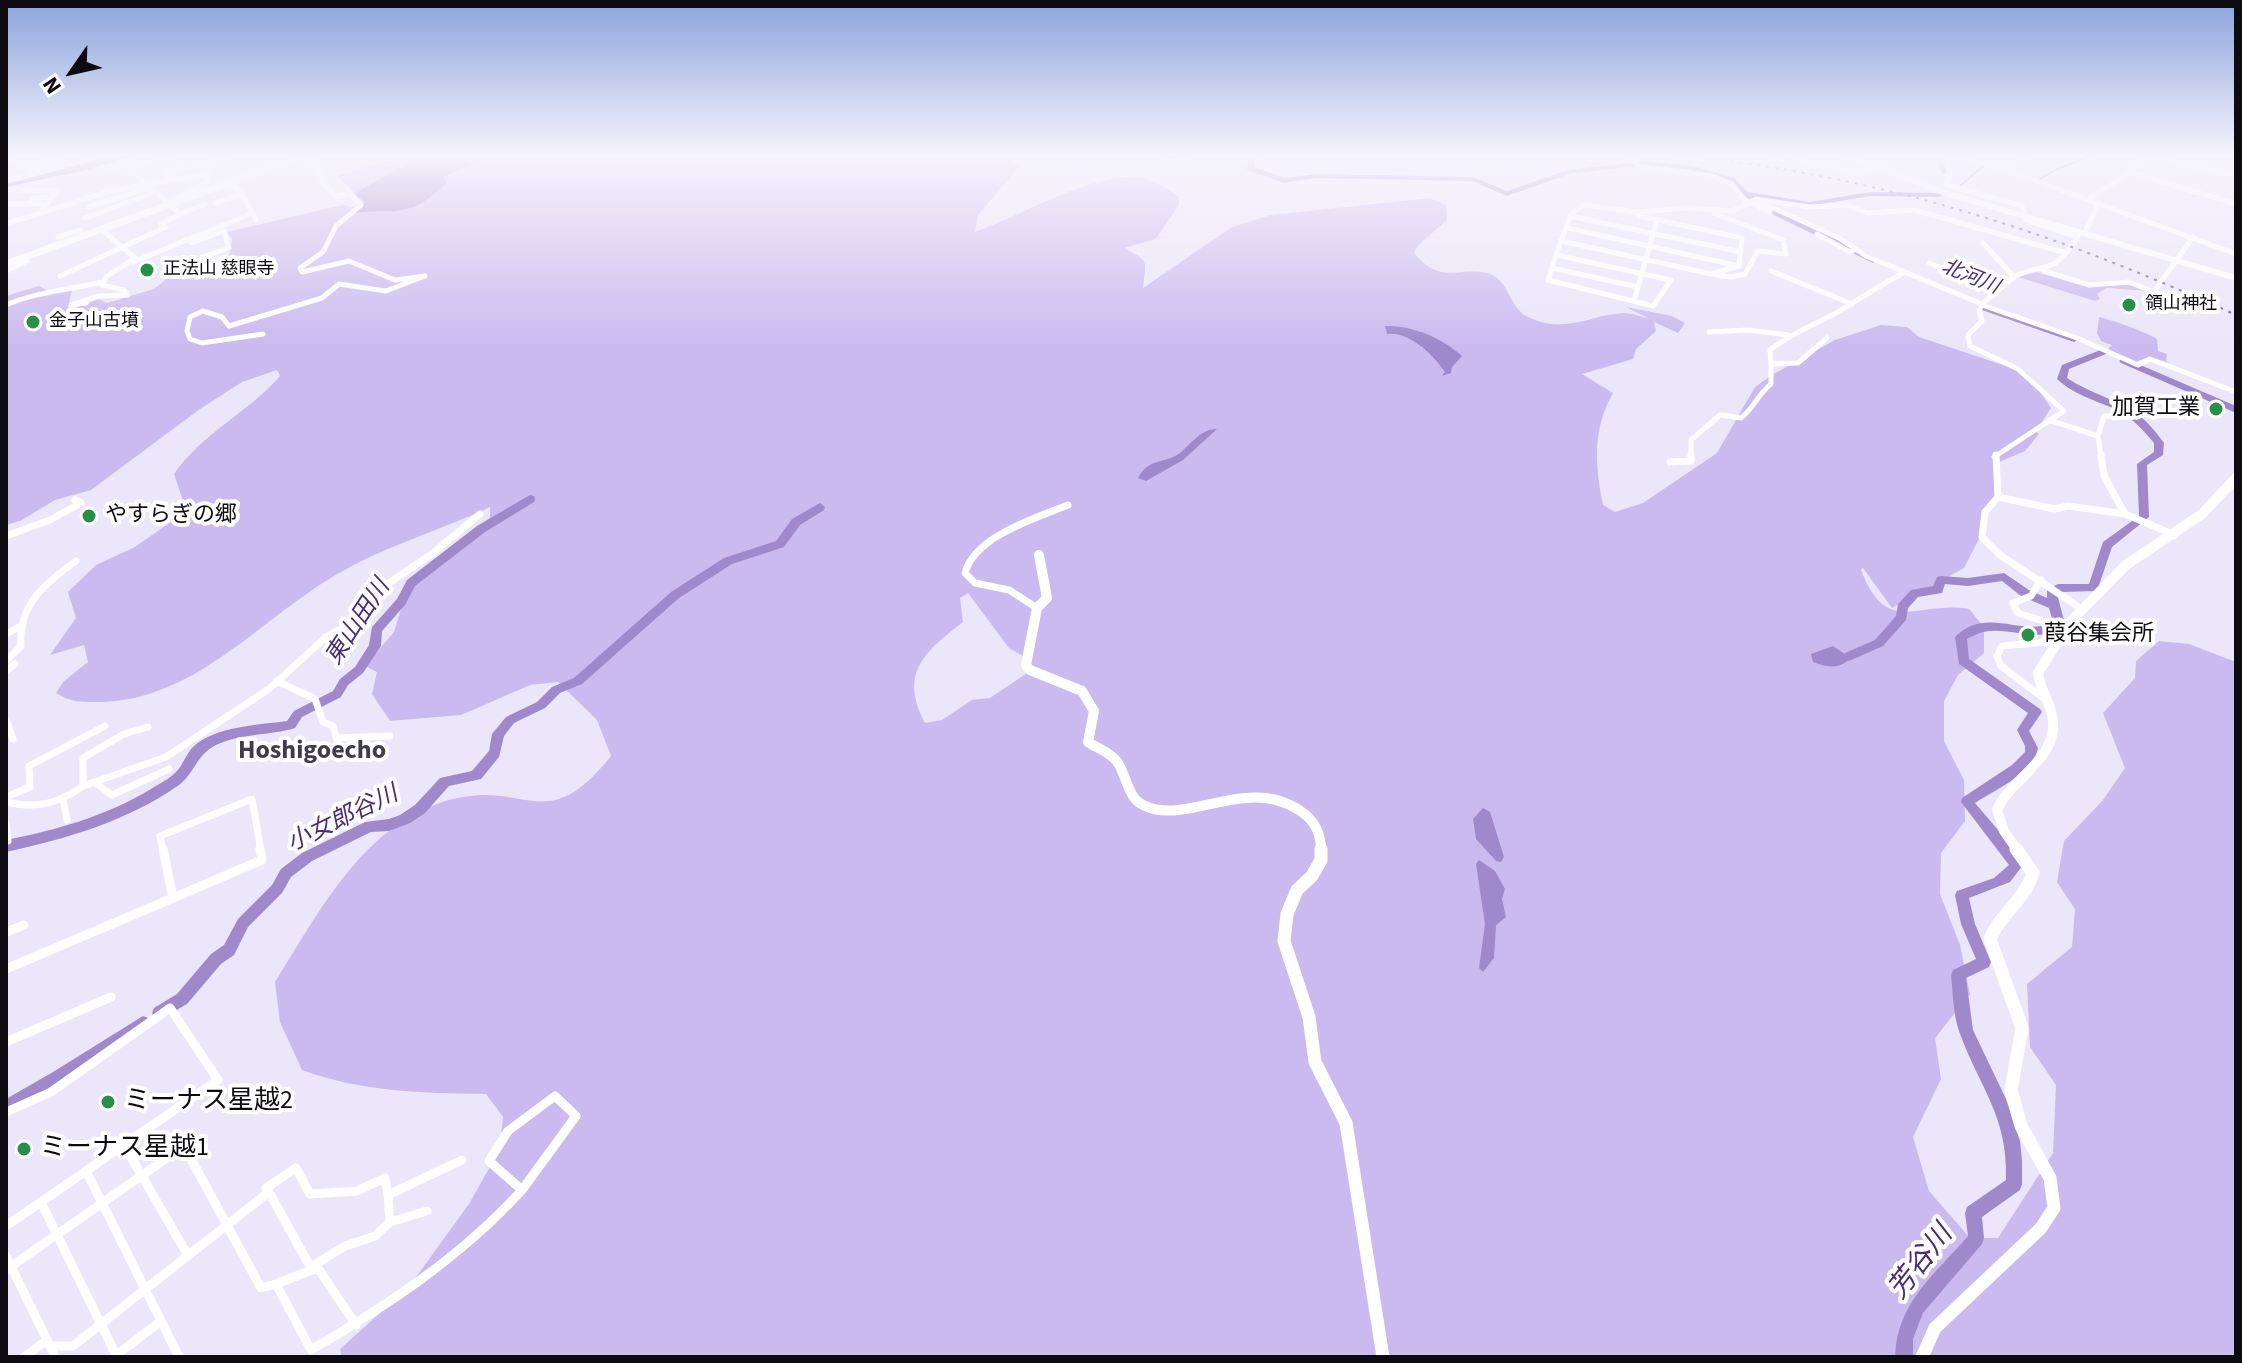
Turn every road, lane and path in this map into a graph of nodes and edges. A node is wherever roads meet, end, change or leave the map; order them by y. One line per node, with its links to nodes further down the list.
1 (137, 218): 18 (main road)
2 (174, 218): 28 (street)
3 (241, 218): 24 (street)
4 (346, 218): 60 (street)
5 (1570, 218): 17 (street)
6 (1578, 218): 20 (street)
7 (1646, 218): 16 (street)
8 (1728, 218): 47 (street)
9 (1786, 218): 45 (street)
10 (1942, 218): 30 (street)
11 (2026, 218): 30 (street)
12 (2033, 218): 19 (highway)
13 (2033, 218): 36 (highway)
14 (2092, 218): 19 (street)
15 (2139, 218): 23 (street)
16 (1657, 220): 20 (street); 29 (street)
17 (1567, 228): 25 (street); 27 (street)
18 (103, 231): 21 (main road); 28 (street)
19 (2085, 232): 36 (highway)
20 (1654, 233): 27 (street); 29 (street)
21 (88, 236): 22 (street); 34 (main road)
22 (58, 237)
23 (2193, 237): 31 (street); 36 (street)
24 (186, 239): 33 (street); 37 (street)
25 (1561, 241): 32 (street); 35 (street)
26 (1983, 243): 50 (street)
27 (1650, 246): 35 (street); 40 (street)
28 (121, 247): 37 (street); 49 (street)
29 (1741, 252): 40 (street)
30 (2066, 253): 44 (street)
31 (2236, 254)
32 (1556, 255): 41 (street); 46 (street)
33 (202, 257)
34 (25, 258): 39 (main road); 42 (street)
35 (1646, 260): 46 (street); 47 (street)
36 (2175, 260): 44 (street); 48 (highway)
37 (133, 262): 51 (street)
38 (1929, 263): 53 (street)
39 (6, 264)
40 (1739, 266): 47 (street)
41 (1552, 268): 52 (street); 54 (street)
42 (6, 271)
43 (1771, 271): 56 (street)
44 (2044, 271): 50 (street)
45 (1904, 273): 56 (street); 58 (street)
46 (1642, 274): 52 (street); 54 (street)
47 (1711, 274)
48 (2236, 275)
49 (60, 276)
50 (2014, 277): 53 (street)
51 (101, 282): 55 (street); 57 (street)
52 (1638, 287): 54 (street)
53 (1997, 292): 58 (street)
54 (1634, 301)
55 (86, 303)
56 (1852, 304): 61 (street)
57 (6, 305)
58 (1981, 305): 64 (street); 66 (street)
59 (1709, 332): 61 (street)
60 (263, 334)
61 (1789, 335): 63 (street)
62 (1827, 338): 63 (street)
63 (1771, 364): 68 (street)
64 (2236, 392)
65 (2116, 407): 67 (street)
66 (2049, 420): 67 (street); 70 (street)
67 (2098, 436): 74 (street)
68 (1670, 462)
69 (2236, 478): 75 (main road)
70 (1998, 497): 74 (street); 79 (street)
71 (75, 500): 76 (street)
72 (1068, 505): 80 (street)
73 (480, 514): 90 (street)
74 (2125, 514): 75 (street)
75 (2175, 535): 81 (main road)
76 (6, 536)
77 (1039, 555): 80 (main road)
78 (76, 561): 83 (street)
79 (2041, 580): 81 (street); 82 (street)
80 (1037, 608): 140 (main road)
81 (2082, 609): 85 (main road)
82 (2040, 620)
83 (19, 627): 84 (street); 87 (street)
84 (6, 634)
85 (2057, 641): 91 (main road); 91 (street)
86 (6, 645): 87 (street)
87 (9, 658)
88 (15, 664): 89 (street)
89 (6, 671)
90 (277, 681): 95 (street); 100 (street)
91 (2042, 697): 141 (main road)
92 (6, 720): 96 (street)
93 (105, 726): 97 (street)
94 (148, 727): 98 (street)
95 (390, 736)
96 (13, 739)
97 (73, 742): 98 (street); 103 (street)
98 (83, 758): 101 (street)
99 (169, 769): 100 (street)
100 (94, 782): 101 (street)
101 (83, 786): 102 (street)
102 (63, 799): 103 (street); 104 (street)
103 (6, 800)
104 (67, 820)
105 (6, 823): 106 (street)
106 (8, 841)
107 (173, 898): 107 (street); 110 (street)
108 (24, 925): 109 (street)
109 (6, 932)
110 (6, 969)
111 (111, 997): 112 (street)
112 (6, 1042)
113 (6, 1112): 114 (street)
114 (124, 1145): 116 (street); 117 (street)
115 (462, 1160): 120 (street)
116 (86, 1171): 121 (street); 122 (street)
117 (141, 1174): 122 (street); 125 (street); 128 (street)
118 (523, 1191): 118 (street); 135 (street)
119 (269, 1192): 120 (street); 125 (street); 130 (street)
120 (388, 1195): 124 (street)
121 (41, 1202): 126 (street); 127 (street)
122 (102, 1202): 127 (street); 132 (street)
123 (427, 1211): 124 (street)
124 (390, 1222): 130 (street)
125 (226, 1225): 128 (street); 131 (street)
126 (6, 1226)
127 (56, 1234): 129 (street); 134 (street)
128 (187, 1254): 132 (street)
129 (8, 1264): 136 (street)
130 (311, 1269): 131 (street); 135 (street)
131 (276, 1284): 135 (street)
132 (146, 1287): 133 (street); 134 (street)
133 (161, 1321): 137 (street); 139 (street)
134 (101, 1324): 136 (street); 137 (street)
135 (356, 1325)
136 (51, 1348): 138 (street)
137 (116, 1356)
138 (24, 1357)
139 (179, 1357)
140 (1383, 1357)
141 (1922, 1357)

